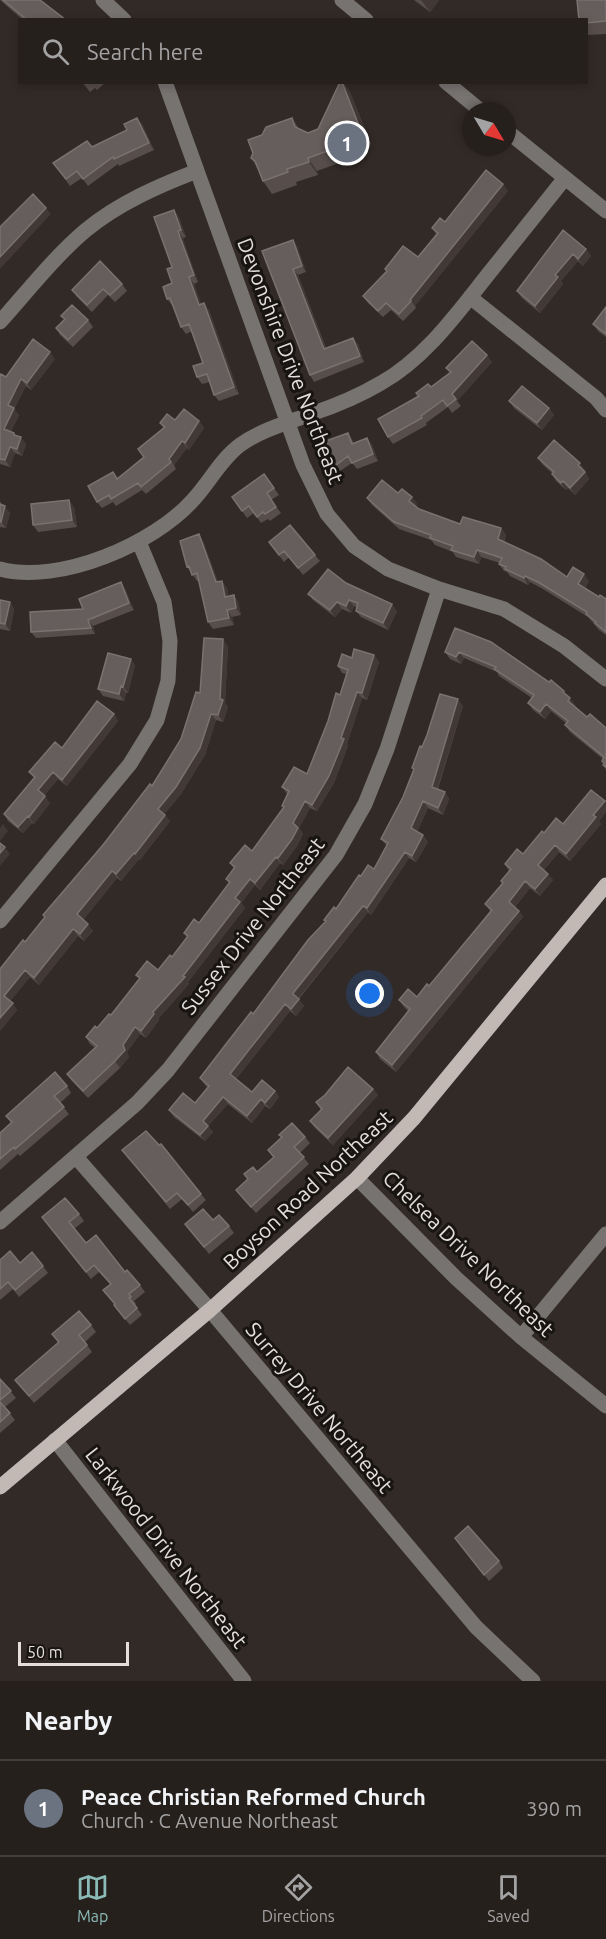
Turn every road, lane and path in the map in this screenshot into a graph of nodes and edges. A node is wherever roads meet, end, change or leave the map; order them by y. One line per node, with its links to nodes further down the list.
1 (103, 0): 3 (street)
2 (342, 0): 4 (street)
3 (122, 18)
4 (364, 18)
5 (166, 84): 9 (street, Devonshire Drive Northeast)
6 (448, 84): 7 (street)
7 (470, 102)
8 (516, 138): 10 (street)
9 (197, 171): 13 (street); 15 (street, Devonshire Drive Northeast)
10 (565, 178): 11 (street); 12 (street)
11 (606, 211)
12 (470, 297): 14 (street); 15 (street)
13 (0, 322)
14 (606, 410)
15 (287, 423): 16 (street); 18 (street, Devonshire Drive Northeast)
16 (139, 542): 17 (street); 21 (street)
17 (0, 570)
18 (439, 589): 19 (street, Devonshire Drive Northeast); 22 (street, Sussex Drive Northeast)
19 (606, 680)
20 (606, 885): 23 (main road, Boyson Road Northeast)
21 (0, 921)
22 (76, 1157): 24 (street, Sussex Drive Northeast); 26 (street, Surrey Drive Northeast)
23 (357, 1178): 26 (main road, Boyson Road Northeast); 27 (street, Chelsea Drive Northeast)
24 (0, 1222)
25 (606, 1234): 27 (street)
26 (210, 1310): 29 (main road, Boyson Road Northeast); 32 (street, Surrey Drive Northeast)
27 (520, 1337): 28 (street, Chelsea Drive Northeast)
28 (606, 1406)
29 (55, 1440): 30 (main road, Boyson Road Northeast); 31 (street, Larkwood Drive Northeast)
30 (0, 1487)
31 (244, 1681)
32 (533, 1681)

